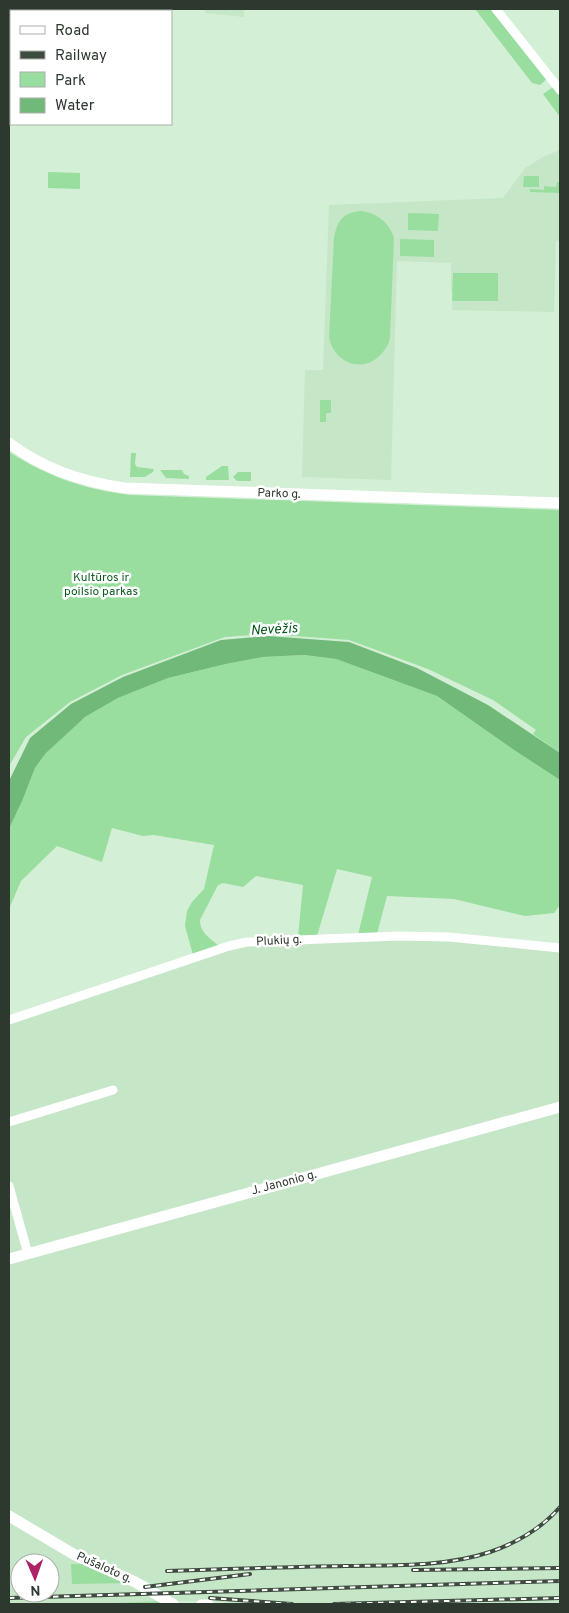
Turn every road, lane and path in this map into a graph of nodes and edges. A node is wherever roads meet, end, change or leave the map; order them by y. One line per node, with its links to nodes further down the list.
1 (496, 9): 2 (street)
2 (560, 90)
3 (9, 443): 4 (main road, Parko g.)
4 (560, 503)
5 (560, 948): 6 (street, Plukių g.)
6 (9, 1020)
7 (113, 1090): 9 (street)
8 (560, 1107): 11 (main road, J. Janonio g.)
9 (9, 1122)
10 (9, 1186): 11 (street)
11 (28, 1254): 12 (main road, J. Janonio g.)
12 (9, 1259)
13 (9, 1516): 14 (main road, Pušaloto g.)
14 (173, 1604)
15 (201, 1604): 16 (street)
16 (209, 1604)

